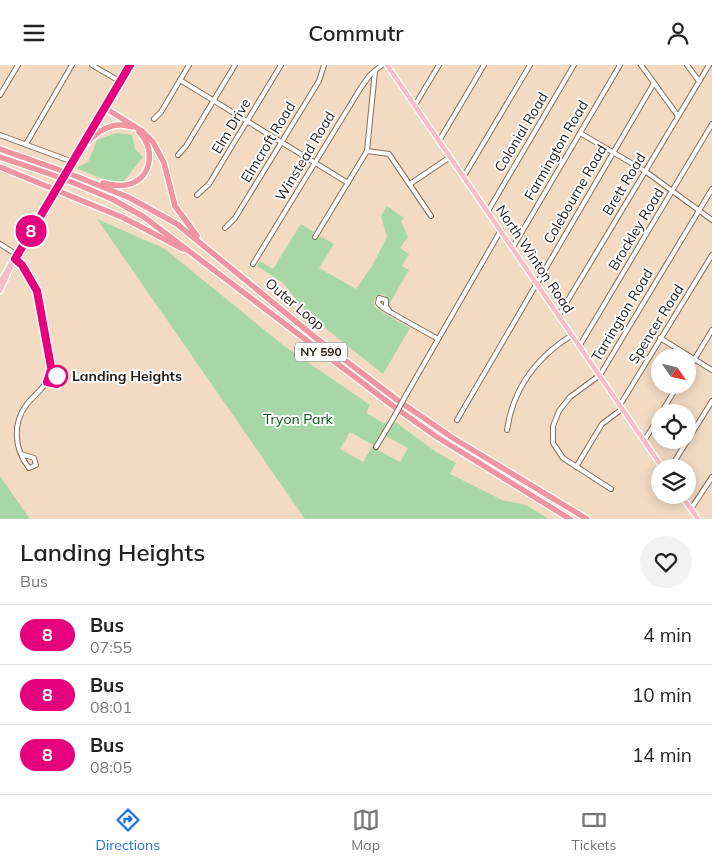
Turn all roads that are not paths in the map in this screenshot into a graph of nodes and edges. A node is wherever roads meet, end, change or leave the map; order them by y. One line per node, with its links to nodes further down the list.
1 (18, 65): 24 (street)
2 (72, 65): 38 (street)
3 (92, 65): 22 (street)
4 (130, 65): 22 (main road)
5 (190, 65): 20 (street)
6 (235, 65): 25 (street)
7 (281, 65): 31 (street, Elm Drive)
8 (324, 65): 37 (street, Elmcroft Road)
9 (382, 65): 19 (street, Winstead Road)
10 (387, 65): 26 (main road, North Winton Road)
11 (439, 65): 26 (street)
12 (484, 65): 36 (street)
13 (530, 65): 50 (street)
14 (574, 65): 58 (street, Colonial Road)
15 (620, 65): 34 (street, Farmington Road)
16 (642, 65): 23 (street)
17 (687, 65): 21 (street)
18 (709, 65): 21 (street, Brett Road)
19 (376, 71): 41 (street); 47 (street, Winstead Road)
20 (180, 81): 25 (street); 29 (street)
21 (699, 81): 28 (street, Brett Road)
22 (121, 82): 27 (main road)
23 (654, 83): 28 (street); 42 (street, Colebourne Road)
24 (0, 95)
25 (213, 101): 31 (street); 43 (street)
26 (415, 105): 36 (main road, North Winton Road)
27 (105, 108): 30 (highway); 40 (main road)
28 (678, 115): 49 (street, Brett Road)
29 (154, 119)
30 (127, 121): 33 (highway); 67 (highway)
31 (247, 122): 37 (street); 57 (street, Elm Drive)
32 (712, 124): 56 (street, Brockley Road)
33 (138, 131): 40 (highway); 51 (highway)
34 (580, 133): 42 (street); 66 (street, Farmington Road)
35 (0, 135): 38 (street)
36 (439, 141): 45 (main road, North Winton Road)
37 (281, 142): 47 (street); 62 (street, Elmcroft Road)
38 (26, 144): 46 (street)
39 (0, 149): 51 (highway, Outer Loop / NY 590, bridge)
40 (79, 151): 46 (main road)
41 (368, 151): 52 (street); 53 (street)
42 (612, 152): 49 (street); 73 (street, Colebourne Road)
43 (178, 155)
44 (0, 157): 71 (highway, Outer Loop / NY 590, bridge)
45 (450, 157): 50 (main road, North Winton Road); 53 (street)
46 (73, 162): 55 (main road)
47 (314, 163): 52 (street); 70 (street, Winstead Road)
48 (0, 167): 55 (highway)
49 (644, 171): 56 (street); 76 (street, Brett Road)
50 (464, 176): 58 (main road, North Winton Road)
51 (78, 177): 67 (highway, Outer Loop / NY 590)
52 (348, 183): 64 (street)
53 (410, 184): 60 (street)
54 (712, 189): 59 (street, Tarrington Road)
55 (56, 190): 69 (main road); 71 (highway)
56 (672, 191): 59 (street); 81 (street, Brockley Road)
57 (198, 195)
58 (488, 211): 63 (main road, North Winton Road)
59 (698, 211): 61 (street); 86 (street, Tarrington Road)
60 (431, 216)
61 (712, 221)
62 (226, 228)
63 (501, 230): 66 (main road, North Winton Road); 80 (street)
64 (315, 237)
65 (0, 244): 69 (street)
66 (513, 247): 73 (main road, North Winton Road)
67 (215, 253): 103 (highway, Outer Loop / NY 590)
68 (712, 255): 79 (street, Spencer Road)
69 (15, 258): 72 (main road); 74 (main road); 94 (street)
70 (253, 264)
71 (208, 265): 102 (highway, Outer Loop / NY 590)
72 (0, 282)
73 (536, 282): 76 (main road, North Winton Road); 89 (street, Colebourne Road)
74 (0, 291)
75 (390, 312): 80 (street)
76 (558, 315): 78 (main road, North Winton Road)
77 (712, 330): 83 (street)
78 (572, 335): 81 (main road, North Winton Road); 90 (street)
79 (660, 338): 82 (street); 88 (street, Spencer Road)
80 (438, 339): 93 (street, bridge)
81 (580, 345): 86 (main road, North Winton Road)
82 (678, 349)
83 (696, 356)
84 (696, 360): 85 (street)
85 (712, 370)
86 (600, 375): 88 (main road, North Winton Road); 97 (street, Tarrington Road)
87 (712, 401): 96 (street)
88 (621, 407): 92 (main road, North Winton Road); 97 (street)
89 (456, 420)
90 (506, 430)
91 (651, 430): 92 (street)
92 (644, 441): 95 (main road, North Winton Road)
93 (376, 447)
94 (22, 455)
95 (656, 459)
96 (676, 459)
97 (576, 467): 99 (street, Tarrington Road)
98 (712, 477): 101 (street)
99 (611, 489)
100 (688, 504): 101 (main road)
101 (691, 509): 104 (main road)
102 (570, 519)
103 (588, 519)
104 (698, 519)

